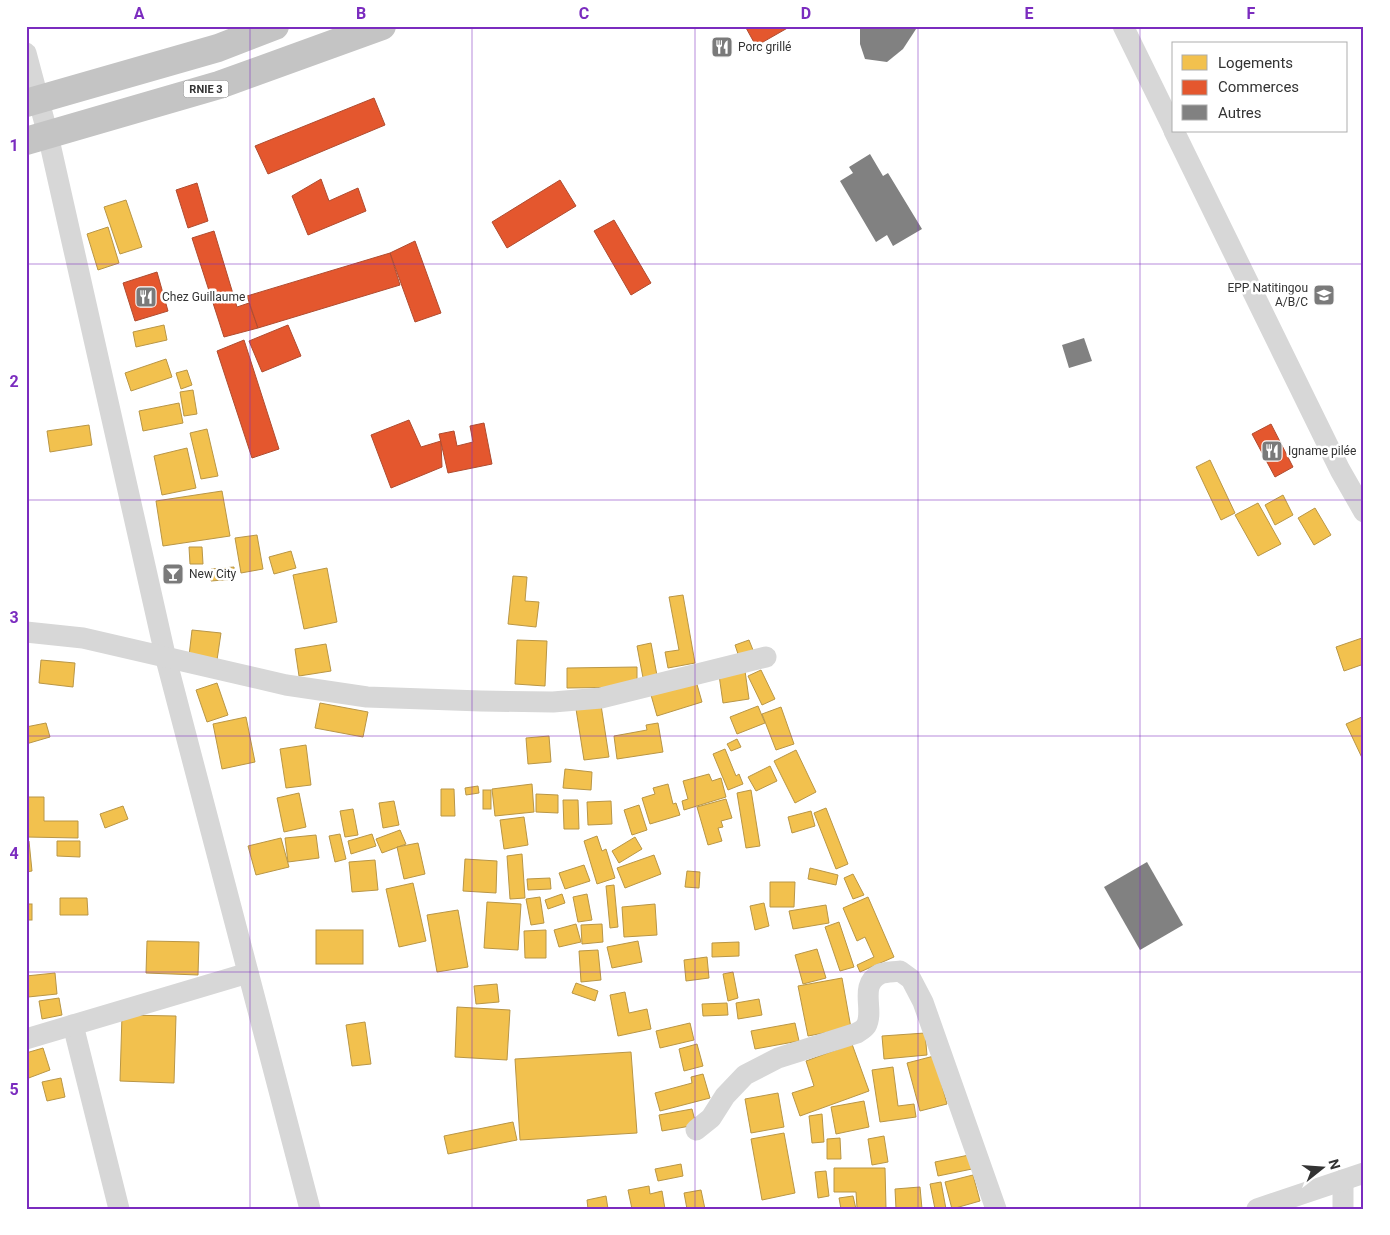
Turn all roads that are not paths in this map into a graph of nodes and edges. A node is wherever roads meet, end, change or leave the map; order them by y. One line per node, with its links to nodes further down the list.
1 (275, 26): 5 (highway)
2 (382, 26): 8 (highway, RNIE 3)
3 (1123, 26): 6 (street)
4 (26, 53): 5 (street)
5 (32, 101): 8 (street)
6 (1172, 127)
7 (1174, 132): 9 (street)
8 (37, 138): 12 (street)
9 (1364, 512)
10 (26, 632): 12 (street)
11 (766, 657): 12 (street)
12 (166, 659): 13 (street)
13 (248, 973): 14 (street); 20 (street)
14 (72, 1025): 15 (street); 19 (street)
15 (26, 1039)
16 (696, 1130): 21 (street)
17 (1364, 1173): 18 (street)
18 (1343, 1180): 22 (street); 23 (street)
19 (119, 1209)
20 (310, 1209)
21 (996, 1209)
22 (1257, 1209)
23 (1343, 1209)

